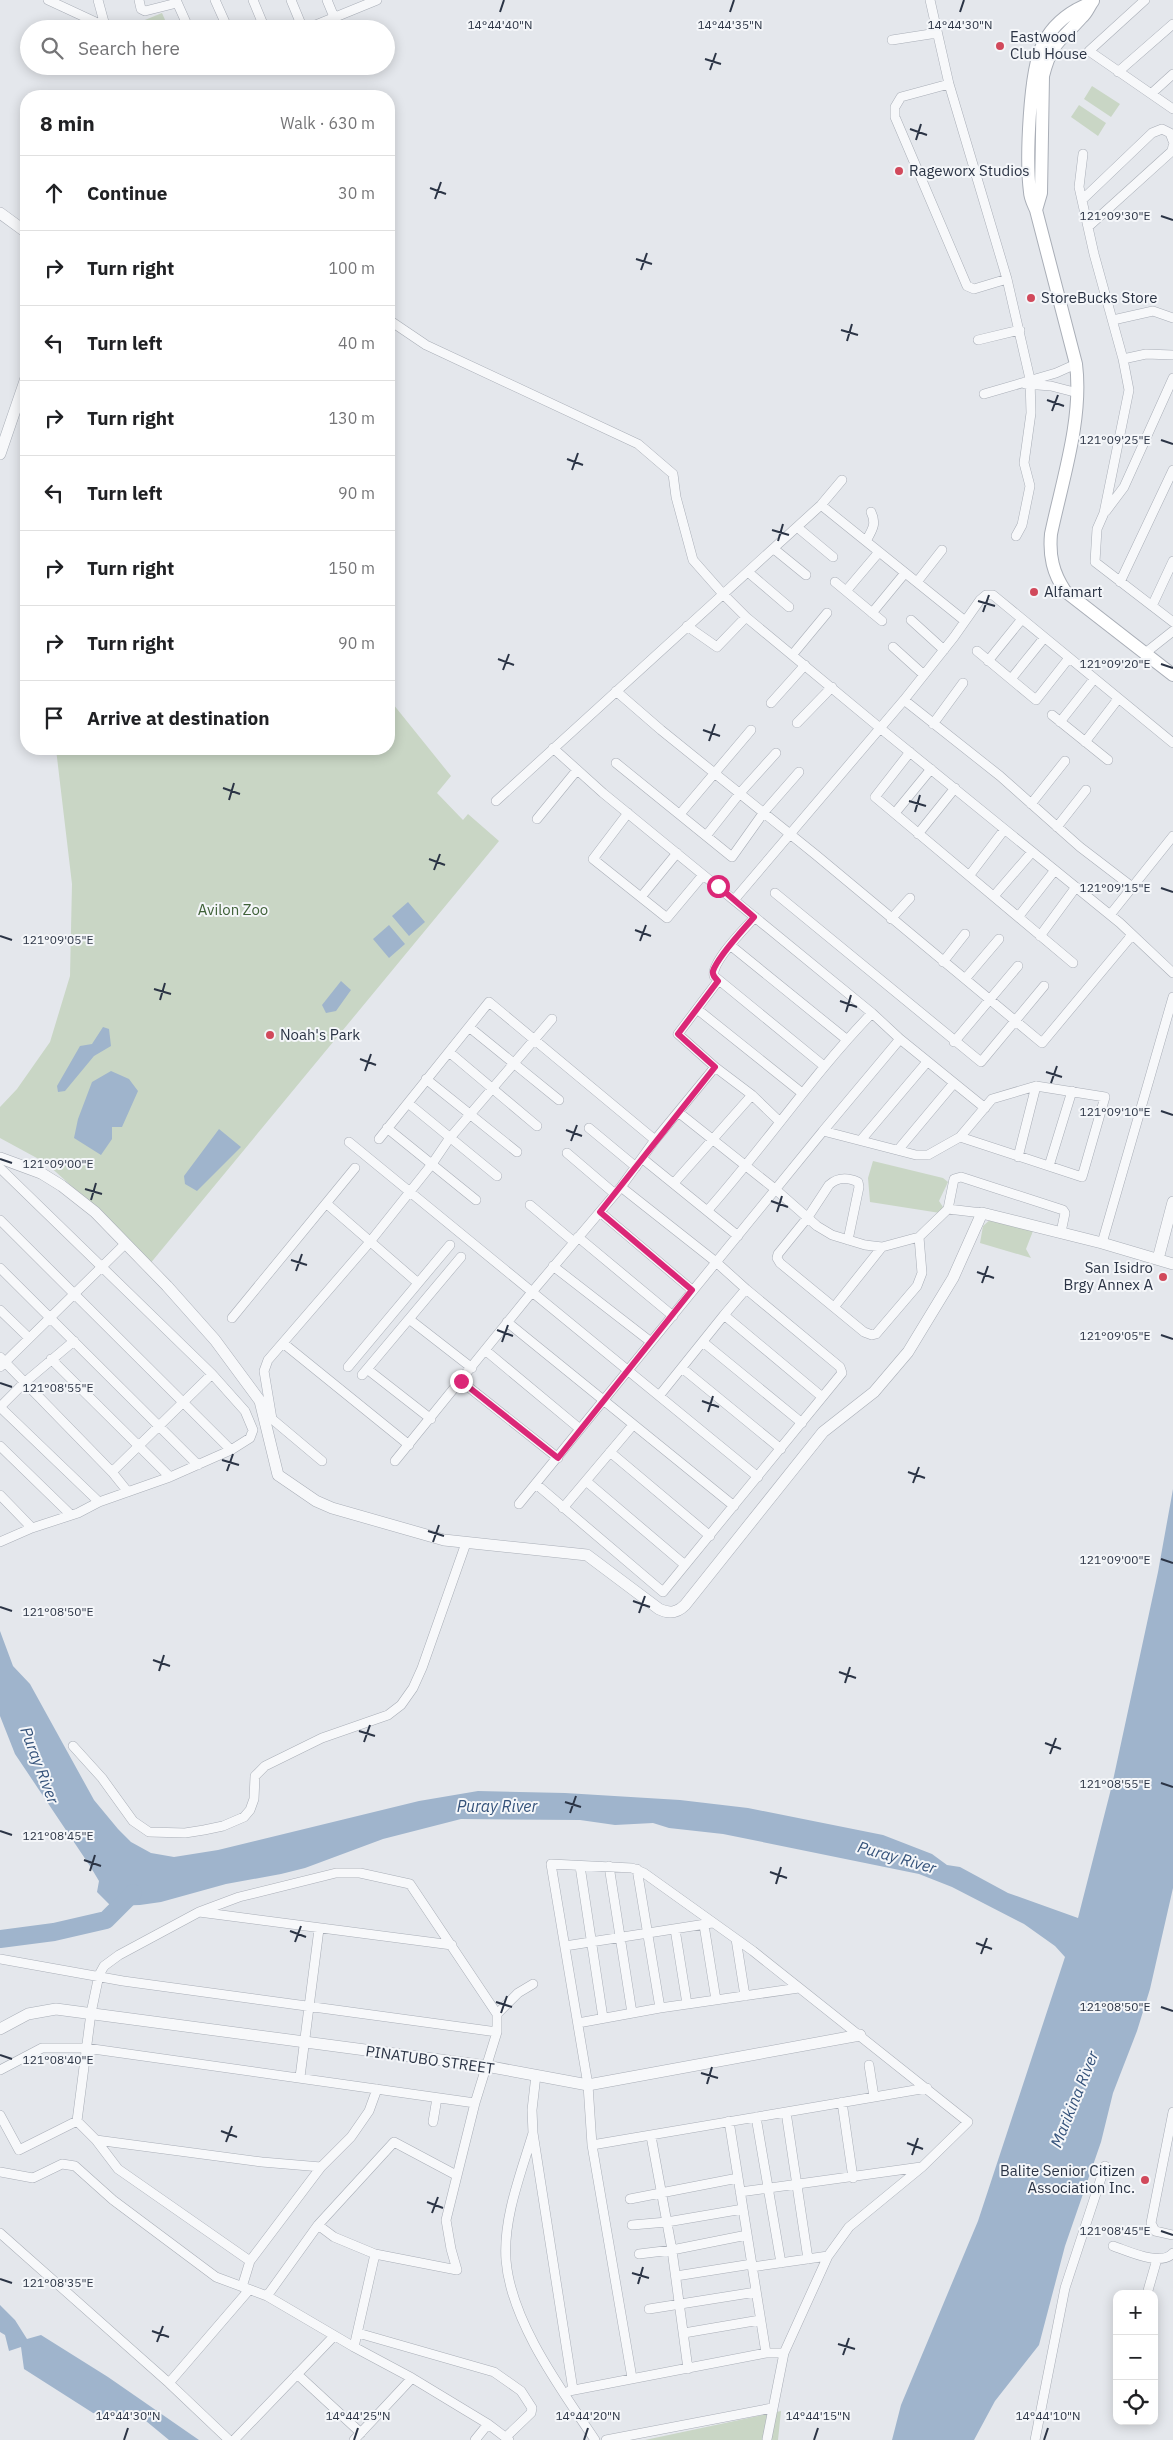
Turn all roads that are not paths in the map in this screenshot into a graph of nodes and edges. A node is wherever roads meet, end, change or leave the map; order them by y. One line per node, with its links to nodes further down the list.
1 (48, 0): 14 (street)
2 (98, 0): 15 (street)
3 (139, 0): 10 (street)
4 (215, 0): 17 (street)
5 (253, 0): 18 (street)
6 (291, 0): 19 (street)
7 (327, 0): 13 (street)
8 (930, 0): 22 (street)
9 (1145, 0): 24 (street)
10 (177, 1): 16 (street)
11 (371, 1): 13 (street)
12 (1092, 2): 44 (main road)
13 (334, 17): 20 (street)
14 (91, 20)
15 (103, 20)
16 (185, 20)
17 (224, 20)
18 (261, 20)
19 (300, 20)
20 (326, 20)
21 (1173, 24): 24 (street)
22 (937, 33): 23 (street); 26 (street)
23 (892, 40)
24 (1118, 72): 27 (street)
25 (1173, 74): 27 (street)
26 (949, 84): 36 (street); 36 (street)
27 (1152, 93): 28 (street)
28 (1173, 109)
29 (1173, 140): 32 (street)
30 (1173, 146): 34 (street)
31 (1083, 154): 32 (street)
32 (1083, 200): 34 (street)
33 (0, 213): 35 (street)
34 (1088, 227): 38 (street)
35 (20, 228)
36 (1007, 278): 40 (street)
37 (1173, 318): 38 (street)
38 (1113, 320): 43 (street)
39 (395, 324): 71 (street)
40 (1020, 330): 41 (street); 46 (street)
41 (978, 340)
42 (1173, 355): 43 (street)
43 (1123, 359): 55 (street)
44 (1076, 364): 46 (street); 47 (main road)
45 (1173, 378): 55 (street)
46 (1027, 382): 47 (street); 48 (street); 57 (street)
47 (1078, 393): 89 (main road)
48 (984, 394)
49 (20, 396): 50 (street)
50 (0, 454)
51 (1173, 470): 69 (street)
52 (842, 480): 53 (street)
53 (821, 505): 56 (street); 58 (street)
54 (871, 512): 58 (street)
55 (1104, 513): 69 (street)
56 (797, 527): 59 (street); 62 (street)
57 (1016, 536)
58 (866, 541): 61 (street)
59 (774, 549): 64 (street); 66 (street)
60 (942, 550): 68 (street)
61 (880, 552): 65 (street); 70 (street)
62 (834, 558)
63 (1173, 561): 72 (street)
64 (748, 572): 71 (street); 73 (street)
65 (905, 573): 68 (street); 75 (street)
66 (806, 575)
67 (835, 582): 70 (street)
68 (917, 582): 80 (street)
69 (1120, 582): 72 (street)
70 (846, 591): 75 (street)
71 (722, 594): 76 (street); 82 (street)
72 (1152, 606): 81 (street)
73 (788, 607)
74 (827, 613): 88 (street)
75 (872, 613): 79 (street)
76 (746, 617): 82 (street); 88 (street)
77 (1022, 619): 80 (street); 84 (street); 91 (street)
78 (911, 620): 86 (street)
79 (882, 621)
80 (965, 621): 86 (street)
81 (1173, 622)
82 (686, 626): 99 (street)
83 (1173, 631): 89 (street)
84 (1044, 638): 90 (street); 96 (street)
85 (893, 647): 94 (street)
86 (944, 650): 94 (street)
87 (977, 651): 91 (street)
88 (792, 654): 92 (street)
89 (1144, 654): 93 (main road)
90 (1069, 658): 95 (street); 96 (street)
91 (988, 661): 96 (street)
92 (805, 665): 98 (street); 102 (street)
93 (1172, 670)
94 (924, 675): 101 (street)
95 (1094, 678): 100 (street); 104 (street)
96 (1011, 679)
97 (963, 683): 106 (street)
98 (832, 687): 105 (street); 107 (street)
99 (616, 691): 111 (street); 120 (street)
100 (1118, 699): 109 (street); 110 (street)
101 (904, 700): 106 (street); 107 (street)
102 (771, 703)
103 (1052, 715): 104 (street)
104 (1060, 722): 109 (street)
105 (797, 723)
106 (933, 724): 125 (street)
107 (880, 728): 113 (street); 133 (street)
108 (751, 730): 120 (street)
109 (1085, 742): 114 (street)
110 (1173, 743)
111 (553, 748): 118 (street); 124 (street)
112 (776, 752): 123 (street)
113 (910, 752): 117 (street); 128 (street)
114 (1108, 760)
115 (1065, 761): 125 (street)
116 (616, 763): 129 (street)
117 (931, 769): 121 (street); 128 (street)
118 (577, 770): 127 (street); 130 (street)
119 (799, 772): 126 (street)
120 (715, 773): 123 (street); 129 (street)
121 (955, 788): 132 (street); 134 (street)
122 (1086, 790): 131 (street)
123 (740, 793): 126 (street); 135 (street)
124 (496, 801)
125 (1031, 804): 131 (street)
126 (764, 812): 133 (street); 135 (street)
127 (628, 813): 138 (street); 146 (street)
128 (895, 813): 134 (street)
129 (680, 814): 135 (street)
130 (537, 819)
131 (1057, 827): 142 (street)
132 (1004, 830): 137 (street); 141 (street)
133 (790, 834): 148 (street); 152 (street)
134 (918, 834): 141 (street)
135 (706, 836)
136 (1173, 836): 142 (street)
137 (1032, 852): 139 (street); 145 (street)
138 (677, 853): 140 (street); 146 (street)
139 (1055, 870): 143 (street); 150 (street)
140 (703, 875): 146 (street); 148 (street)
141 (969, 876): 145 (street)
142 (1131, 886): 149 (street)
143 (1076, 887): 149 (street); 155 (street)
144 (775, 893): 175 (street)
145 (994, 896): 150 (street)
146 (641, 897)
147 (910, 898): 152 (street)
148 (734, 900): 151 (street)
149 (1110, 915): 154 (street)
150 (1019, 916): 155 (street)
151 (754, 917): 157 (street); 168 (street)
152 (892, 919): 158 (street)
153 (965, 934): 158 (street)
154 (1132, 935): 161 (street); 170 (street)
155 (1040, 936): 159 (street)
156 (999, 939): 162 (street)
157 (730, 944): 163 (street); 173 (street)
158 (943, 962): 162 (street)
159 (1073, 963)
160 (1018, 966): 166 (street)
161 (1173, 973)
162 (965, 979): 166 (street)
163 (718, 981): 167 (street); 179 (street)
164 (1044, 986): 170 (street)
165 (1173, 997): 238 (street)
166 (990, 999): 170 (street); 175 (street)
167 (697, 1009): 180 (street); 186 (street)
168 (872, 1012): 173 (street); 174 (street)
169 (552, 1019): 172 (street)
170 (1015, 1020): 175 (street)
171 (469, 1027): 172 (street); 176 (street); 178 (street)
172 (534, 1038): 178 (street); 201 (street)
173 (846, 1039): 179 (street)
174 (900, 1039): 177 (street); 197 (street)
175 (954, 1042)
176 (449, 1052): 181 (street); 184 (street)
177 (928, 1062): 182 (street); 203 (street)
178 (514, 1064): 184 (street); 188 (street)
179 (824, 1066): 186 (street)
180 (715, 1067): 187 (street); 191 (street)
181 (426, 1079): 189 (street); 192 (street)
182 (954, 1083): 190 (street); 205 (street)
183 (1036, 1086): 185 (street); 190 (street); 208 (street)
184 (492, 1090): 192 (street); 194 (street)
185 (1072, 1091): 212 (street); 212 (street)
186 (802, 1093): 193 (street)
187 (752, 1095): 193 (street); 202 (street)
188 (559, 1100)
189 (408, 1103): 195 (street); 200 (street)
190 (985, 1108): 198 (street)
191 (678, 1112): 201 (street); 202 (street)
192 (470, 1116): 200 (street); 206 (street)
193 (779, 1121): 214 (street)
194 (537, 1126)
195 (387, 1128): 199 (street); 211 (street)
196 (589, 1128): 213 (street)
197 (823, 1131): 203 (street); 219 (street)
198 (960, 1137): 205 (street); 208 (street)
199 (379, 1139)
200 (449, 1139): 211 (street); 217 (street)
201 (655, 1140): 210 (street)
202 (712, 1140): 214 (street); 218 (street)
203 (861, 1140): 205 (street)
204 (349, 1142): 221 (street)
205 (898, 1150)
206 (517, 1152)
207 (566, 1153): 220 (street)
208 (1018, 1157): 212 (street)
209 (0, 1158): 239 (street)
210 (643, 1158): 213 (street); 218 (street)
211 (432, 1164): 221 (street); 222 (street)
212 (1049, 1166)
213 (636, 1167): 220 (street)
214 (747, 1167): 219 (street); 227 (street)
215 (0, 1168): 247 (street)
216 (355, 1168): 224 (street)
217 (497, 1176)
218 (674, 1183): 227 (street)
219 (776, 1189): 230 (street); 233 (street)
220 (618, 1190): 228 (street); 244 (street)
221 (408, 1191): 237 (street); 252 (street)
222 (476, 1200)
223 (1173, 1202): 243 (street)
224 (327, 1204): 237 (street); 259 (street)
225 (530, 1205): 235 (street)
226 (948, 1209): 229 (street); 232 (street); 234 (street)
227 (708, 1210): 233 (street)
228 (600, 1212): 235 (street); 251 (street)
229 (982, 1213): 232 (street); 312 (street)
230 (808, 1217): 236 (street); 236 (street); 254 (street)
231 (0, 1220): 253 (street)
232 (1061, 1232): 238 (street)
233 (738, 1236): 244 (street)
234 (919, 1237): 241 (street); 254 (street)
235 (576, 1240): 246 (street); 256 (street)
236 (848, 1240): 241 (street)
237 (369, 1243): 249 (street); 266 (street)
238 (1102, 1243): 243 (street)
239 (125, 1244): 247 (street); 312 (street)
240 (450, 1245): 249 (street)
241 (882, 1247): 254 (street)
242 (461, 1257): 260 (street)
243 (1158, 1259): 245 (street)
244 (716, 1262): 250 (street); 251 (street)
245 (1173, 1264)
246 (553, 1266): 252 (street); 264 (street)
247 (103, 1267): 253 (street); 274 (street)
248 (0, 1268): 258 (street)
249 (418, 1283): 270 (street)
250 (746, 1289): 257 (street); 278 (street)
251 (692, 1290): 256 (street)
252 (532, 1292): 261 (street); 273 (street)
253 (74, 1294): 258 (street); 280 (street)
254 (835, 1306)
255 (0, 1310): 262 (street)
256 (673, 1316): 264 (street)
257 (724, 1316): 265 (street); 278 (street)
258 (51, 1318): 262 (street); 263 (street)
259 (232, 1318)
260 (409, 1319): 271 (street); 282 (street)
261 (507, 1322): 267 (street); 279 (street)
262 (29, 1338): 269 (street)
263 (74, 1341): 268 (street); 285 (street)
264 (651, 1342): 273 (street)
265 (703, 1342): 272 (street); 283 (street)
266 (282, 1343): 287 (street); 294 (street)
267 (485, 1350): 271 (street); 286 (street)
268 (51, 1359): 276 (street); 289 (street)
269 (2, 1362): 276 (street)
270 (348, 1366)
271 (472, 1368): 275 (street)
272 (682, 1368): 277 (street); 290 (street)
273 (628, 1371): 277 (street); 279 (street)
274 (212, 1374): 280 (street); 291 (street)
275 (461, 1381): 282 (street); 293 (street)
276 (24, 1383): 281 (street); 297 (street)
277 (659, 1396): 299 (street)
278 (821, 1396): 283 (street)
279 (605, 1400): 284 (street); 286 (street)
280 (183, 1402): 285 (street); 291 (street)
281 (0, 1407): 304 (street)
282 (431, 1419): 287 (street)
283 (802, 1423): 290 (street)
284 (633, 1425): 292 (street); 306 (street)
285 (159, 1426): 289 (street); 296 (street)
286 (580, 1429): 293 (street)
287 (409, 1445): 295 (street)
288 (0, 1446): 308 (street)
289 (138, 1447): 297 (street); 298 (street)
290 (781, 1449): 299 (street)
291 (231, 1450): 296 (street)
292 (610, 1452): 300 (street); 310 (street)
293 (558, 1458): 301 (street)
294 (322, 1461)
295 (395, 1461)
296 (198, 1465): 298 (street)
297 (112, 1472): 302 (street)
298 (170, 1477): 302 (street)
299 (758, 1477): 306 (street)
300 (586, 1481): 307 (street); 313 (street)
301 (536, 1484): 305 (street); 307 (street)
302 (128, 1492): 304 (street)
303 (1, 1497): 309 (street)
304 (99, 1502): 308 (street)
305 (519, 1504)
306 (734, 1506): 310 (street)
307 (563, 1508): 313 (street)
308 (71, 1515): 309 (street)
309 (32, 1528): 311 (street)
310 (710, 1536): 313 (street)
311 (0, 1542)
312 (466, 1543): 314 (street)
313 (686, 1565)
314 (73, 1746)
315 (580, 1866): 316 (street); 325 (street); 327 (street)
316 (609, 1866): 317 (street); 323 (street)
317 (637, 1869): 319 (street); 322 (street)
318 (198, 1912): 320 (street); 326 (street); 329 (street)
319 (708, 1924): 321 (street); 324 (street); 333 (street)
320 (319, 1929): 326 (street); 335 (street)
321 (675, 1929): 322 (street); 334 (street)
322 (647, 1933): 323 (street); 336 (street)
323 (620, 1937): 325 (street); 338 (street)
324 (736, 1939): 331 (street); 332 (street)
325 (591, 1941): 327 (street); 340 (street)
326 (452, 1946): 339 (street)
327 (565, 1946): 341 (street)
328 (0, 1959): 329 (street)
329 (99, 1975): 335 (street); 337 (street)
330 (533, 1984): 339 (street)
331 (799, 1988): 332 (street); 344 (street)
332 (745, 1996): 333 (street)
333 (716, 2000): 334 (street)
334 (688, 2004): 336 (street)
335 (309, 2008): 343 (street); 345 (street)
336 (660, 2008): 338 (street)
337 (92, 2013): 342 (street, PINATUBO STREET); 345 (street, PINATUBO STREET); 346 (street)
338 (632, 2013): 340 (street)
339 (497, 2014): 343 (street)
340 (603, 2018): 341 (street)
341 (578, 2023): 352 (street)
342 (0, 2028)
343 (497, 2032): 348 (street)
344 (860, 2035): 352 (street, PINATUBO STREET); 353 (street)
345 (304, 2043): 348 (street, PINATUBO STREET); 351 (street)
346 (86, 2048): 349 (street); 351 (street); 363 (street)
347 (869, 2065): 355 (street)
348 (486, 2066): 350 (street, PINATUBO STREET); 358 (street)
349 (0, 2070)
350 (536, 2075): 352 (street, PINATUBO STREET); 366 (street)
351 (300, 2077): 354 (street)
352 (588, 2085): 369 (street)
353 (927, 2088): 355 (street); 372 (street)
354 (377, 2089): 356 (street); 371 (street)
355 (874, 2097): 357 (street)
356 (437, 2098): 358 (street); 365 (street)
357 (842, 2102): 359 (street); 376 (street)
358 (475, 2103): 374 (street)
359 (786, 2112): 362 (street); 377 (street)
360 (1173, 2112): 388 (street)
361 (0, 2115): 363 (street)
362 (756, 2117): 364 (street); 378 (street)
363 (77, 2121): 368 (street)
364 (729, 2121): 367 (street); 375 (street)
365 (433, 2122)
366 (533, 2133): 419 (street); 419 (street)
367 (651, 2136): 369 (street); 379 (street)
368 (96, 2140): 371 (street); 397 (street)
369 (592, 2145): 417 (street)
370 (1105, 2166): 430 (street)
371 (322, 2167): 397 (street)
372 (922, 2167): 376 (street); 394 (street)
373 (0, 2172): 401 (street)
374 (456, 2175): 384 (street); 392 (street)
375 (738, 2178): 379 (street); 380 (street)
376 (853, 2178): 377 (street)
377 (797, 2185): 378 (street); 395 (street)
378 (769, 2189): 380 (street); 398 (street)
379 (661, 2192): 381 (street); 383 (street)
380 (740, 2192): 382 (street)
381 (630, 2199)
382 (743, 2209): 383 (street); 387 (street)
383 (667, 2222): 385 (street); 390 (street)
384 (318, 2225): 392 (street); 404 (street)
385 (632, 2225)
386 (0, 2233): 418 (street)
387 (747, 2235): 390 (street); 399 (street)
388 (1173, 2235)
389 (1113, 2246): 396 (street)
390 (672, 2250): 393 (street); 400 (street)
391 (1173, 2253): 396 (street)
392 (375, 2254): 408 (street)
393 (639, 2254)
394 (828, 2256): 395 (street); 413 (street)
395 (808, 2259): 398 (street)
396 (1156, 2259): 402 (street)
397 (250, 2261): 401 (street)
398 (781, 2263): 399 (street)
399 (752, 2266): 400 (street); 403 (street)
400 (676, 2276): 405 (street)
401 (245, 2289): 404 (street); 418 (street)
402 (1147, 2290)
403 (756, 2292): 405 (street); 407 (street)
404 (267, 2296): 410 (street)
405 (680, 2304): 406 (street); 409 (street)
406 (649, 2309)
407 (760, 2320): 409 (street); 412 (street)
408 (358, 2333): 411 (street); 423 (street)
409 (684, 2333): 414 (street)
410 (334, 2336): 411 (street); 415 (street)
411 (354, 2347): 416 (street)
412 (766, 2353): 413 (street); 414 (street)
413 (784, 2353): 420 (street)
414 (688, 2369): 417 (street)
415 (297, 2374): 422 (street); 426 (street)
416 (412, 2378): 421 (street); 422 (street)
417 (632, 2378): 419 (street)
418 (170, 2383): 425 (street)
419 (569, 2391): 428 (street)
420 (772, 2408): 424 (street); 429 (street)
421 (488, 2424): 423 (street); 427 (street)
422 (357, 2436)
423 (507, 2438)
424 (767, 2439)
425 (229, 2440)
426 (234, 2440)
427 (475, 2440)
428 (595, 2440)
429 (606, 2440)
430 (1035, 2440)

